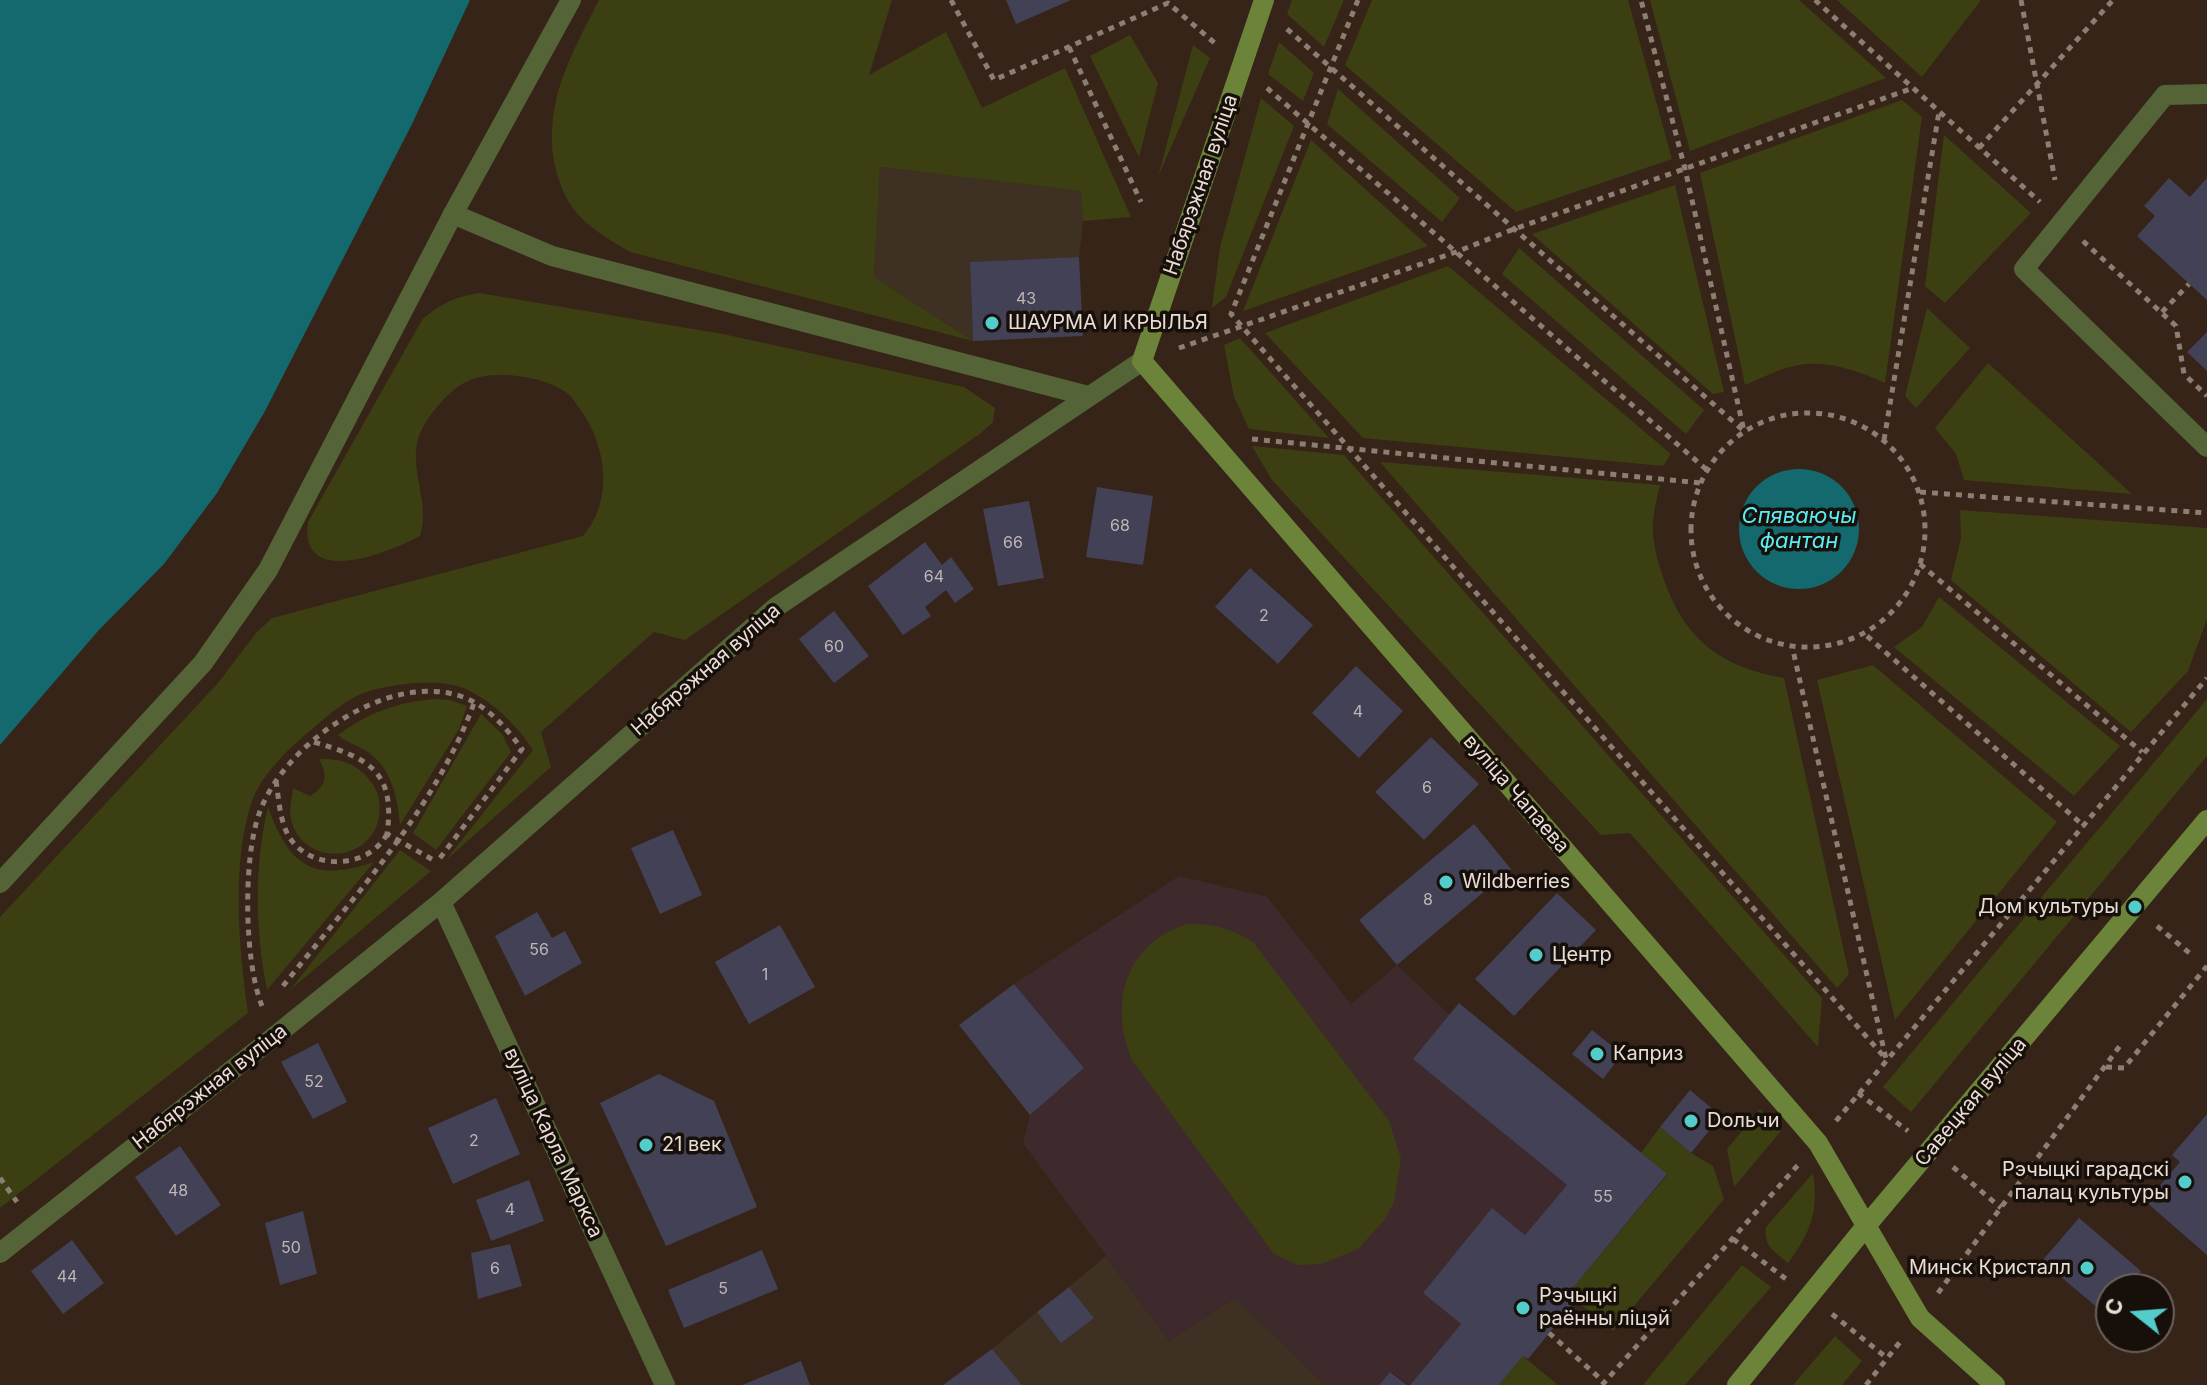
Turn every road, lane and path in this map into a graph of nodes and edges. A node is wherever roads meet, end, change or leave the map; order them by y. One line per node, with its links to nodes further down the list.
1 (571, 0): 21 (street)
2 (951, 0): 10 (path)
3 (1358, 0): 12 (path)
4 (1641, 0): 19 (path)
5 (1815, 0): 14 (path)
6 (2021, 0): 13 (path)
7 (2113, 0): 13 (path)
8 (1168, 2): 10 (path); 11 (path)
9 (1263, 3): 11 (street, Набярэжная вуліца); 12 (path)
10 (1069, 47): 20 (path)
11 (1241, 66): 17 (path); 28 (street, Набярэжная вуліца)
12 (1332, 68): 17 (path); 23 (path)
13 (2039, 83): 18 (path); 22 (path)
14 (1913, 88): 16 (path); 19 (path)
15 (2207, 94): 22 (street)
16 (1939, 112): 18 (path); 33 (path)
17 (1309, 124): 24 (path); 27 (path)
18 (1979, 148): 22 (path)
19 (1685, 169): 23 (path); 31 (path)
20 (1141, 202)
21 (453, 214): 29 (street); 54 (street)
22 (2062, 223): 26 (path); 35 (street)
23 (1514, 229): 24 (path); 31 (path)
24 (1456, 252): 27 (path); 36 (path)
25 (2189, 284): 26 (path)
26 (2162, 312): 30 (path)
27 (1242, 327): 28 (path); 34 (path)
28 (1142, 361): 29 (street, Набярэжная вуліца); 32 (street, вуліца Чапаева)
29 (1088, 396): 53 (street, Набярэжная вуліца)
30 (2207, 396)
31 (1744, 431): 33 (path); 36 (path)
32 (1206, 435): 34 (path); 64 (street, вуліца Чапаева)
33 (1884, 440): 38 (path)
34 (1348, 447): 37 (path); 62 (path)
35 (2207, 447)
36 (1707, 470): 37 (path)
37 (1701, 483): 42 (path)
38 (1920, 492): 39 (path); 40 (path)
39 (2207, 513)
40 (1920, 564): 41 (path); 46 (path)
41 (1867, 636): 42 (path); 49 (path)
42 (1792, 646): 62 (path)
43 (2207, 678): 46 (path)
44 (474, 703): 45 (path); 51 (path); 52 (path)
45 (314, 742): 47 (path); 50 (path)
46 (2142, 752): 49 (path)
47 (276, 781): 50 (path); 60 (path)
48 (2207, 820): 56 (street, Савецкая вуліца)
49 (2084, 826): 62 (path)
50 (387, 834): 51 (path)
51 (398, 840): 52 (path); 59 (path)
52 (437, 862): 53 (path)
53 (467, 879): 55 (street, Набярэжная вуліца)
54 (0, 883)
55 (441, 902): 66 (street, Набярэжная вуліца); 70 (street, вуліца Карла Маркса)
56 (2135, 907): 57 (path); 65 (street, Савецкая вуліца)
57 (2193, 956)
58 (2207, 966): 63 (path)
59 (283, 987)
60 (273, 999)
61 (2122, 1043): 63 (path)
62 (1886, 1059): 64 (path)
63 (2105, 1066): 67 (path)
64 (1818, 1143): 65 (street, вуліца Чапаева); 69 (path)
65 (1866, 1226): 67 (street, вуліца Чапаева); 71 (street, Савецкая вуліца)
66 (0, 1253)
67 (1920, 1318): 72 (path); 73 (street, вуліца Чапаева)
68 (1549, 1333): 69 (path)
69 (1603, 1384)
70 (665, 1385)
71 (1737, 1385)
72 (1866, 1385)
73 (1995, 1385)

